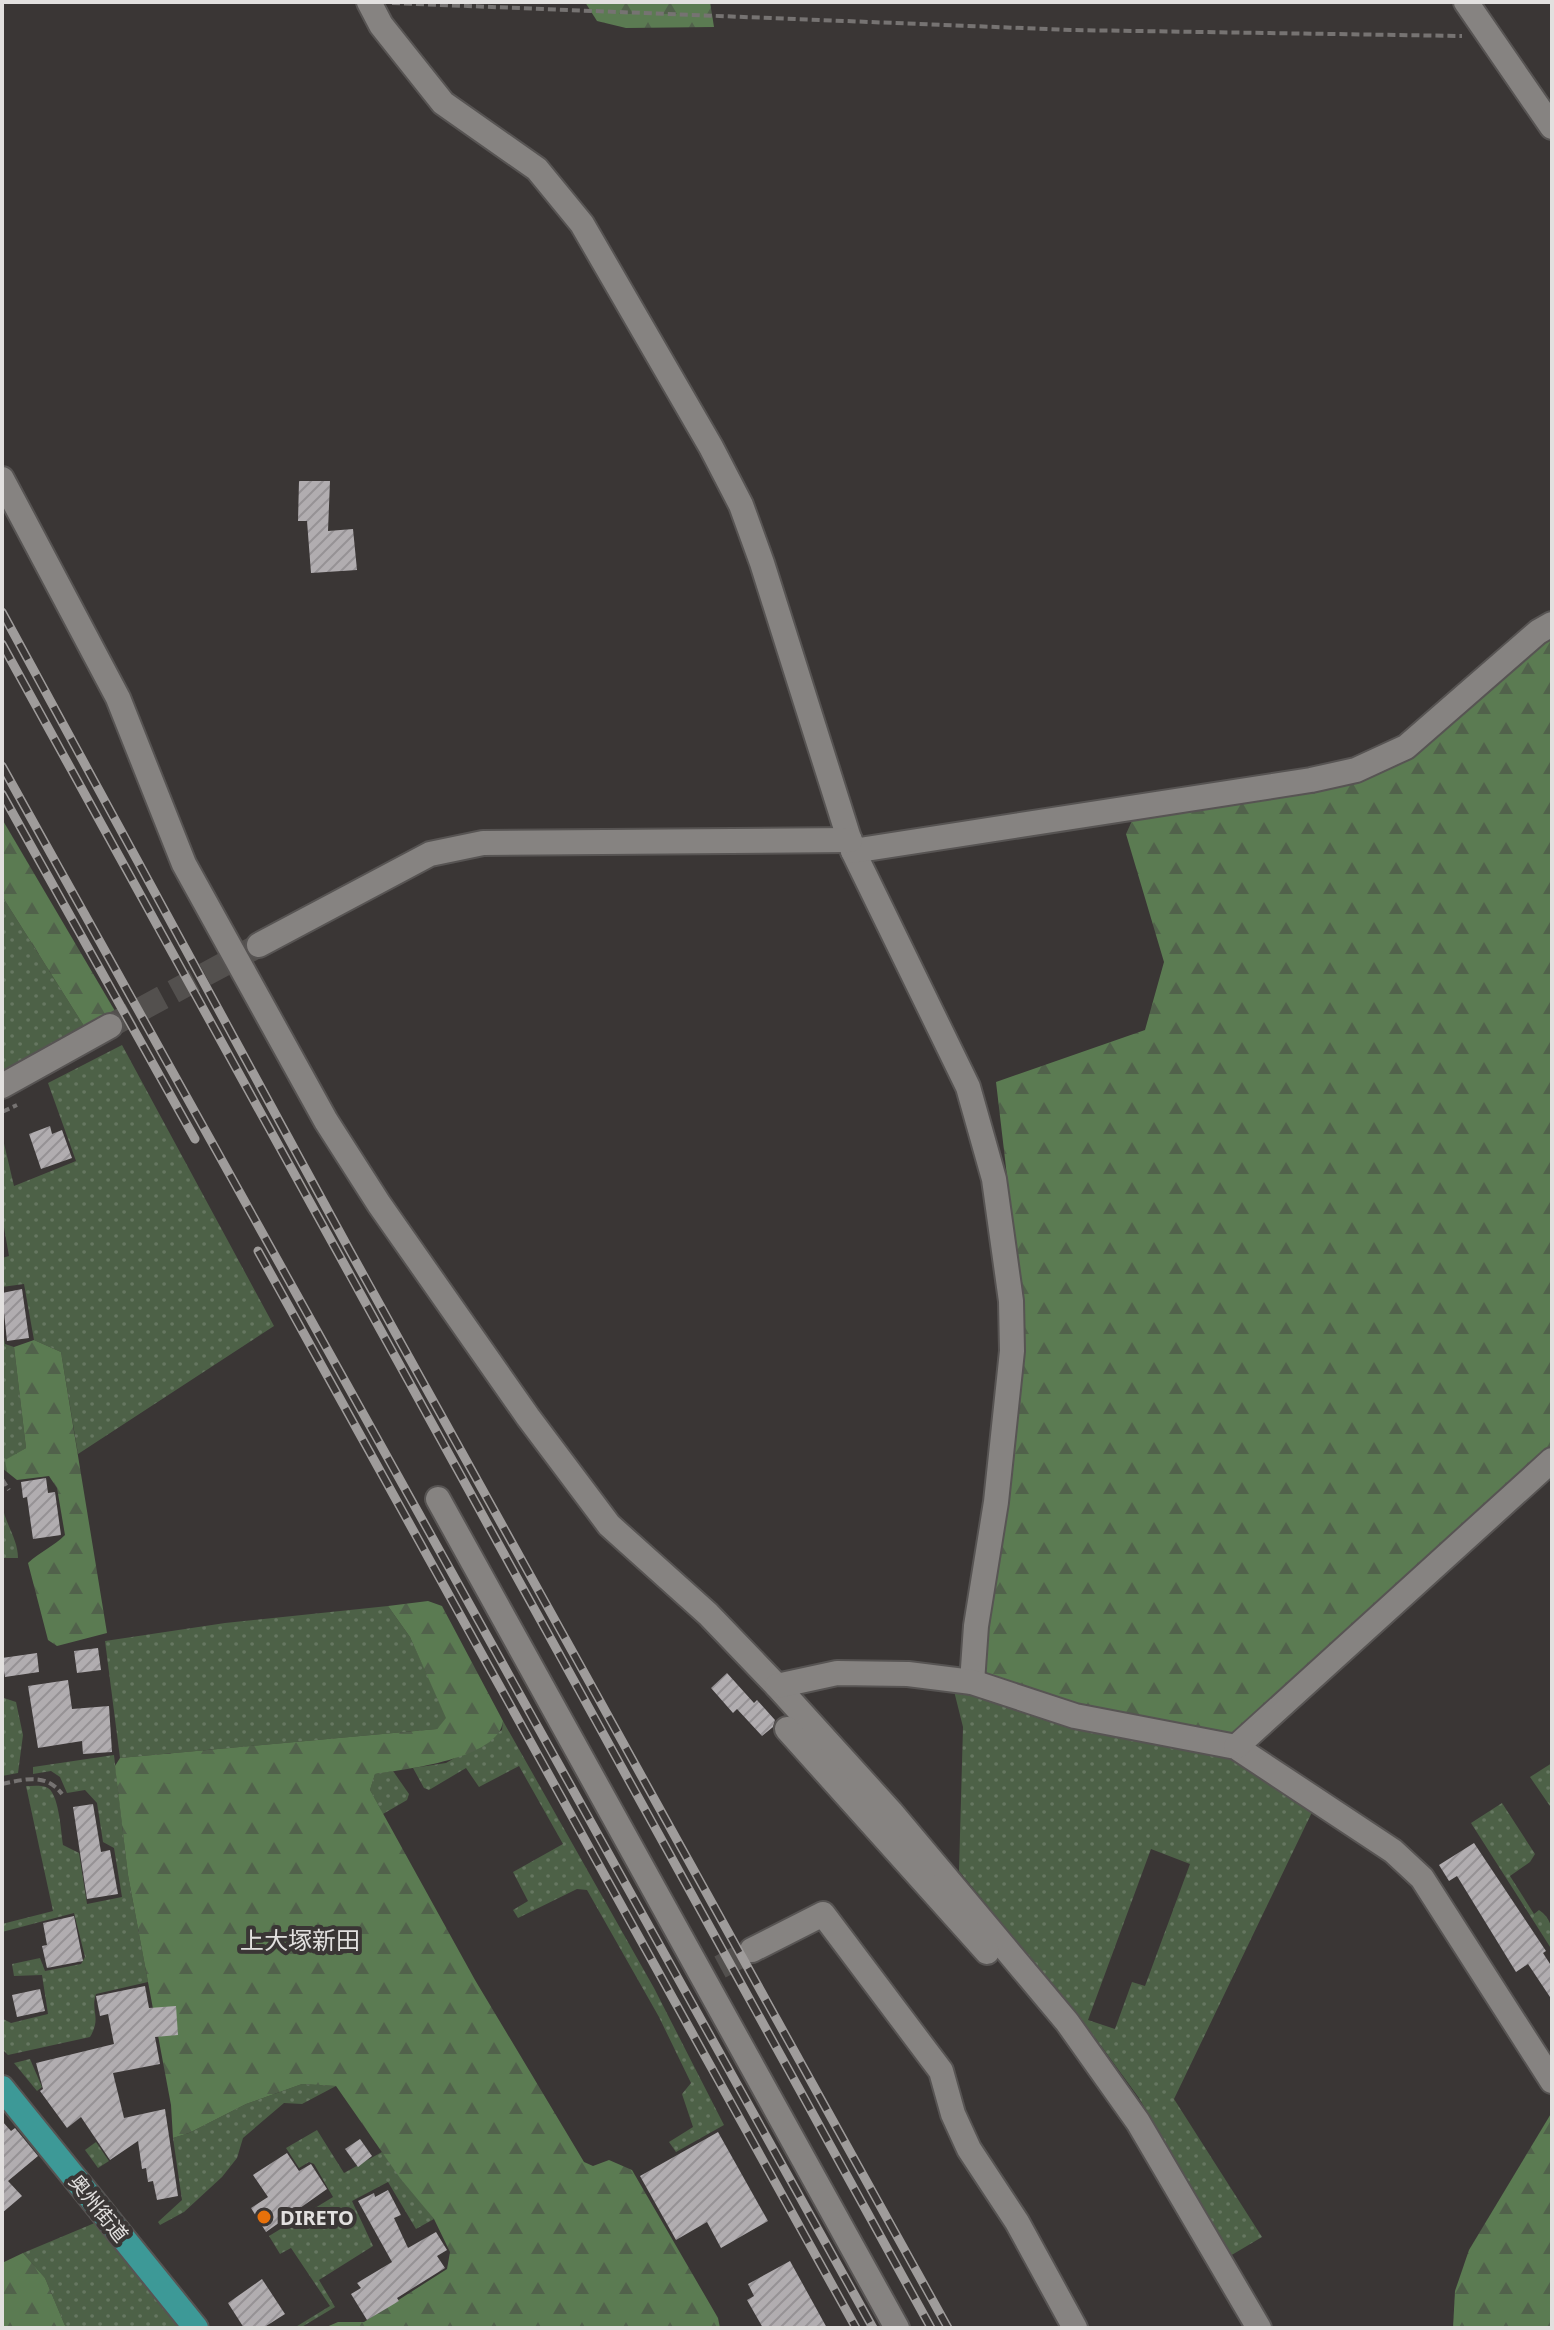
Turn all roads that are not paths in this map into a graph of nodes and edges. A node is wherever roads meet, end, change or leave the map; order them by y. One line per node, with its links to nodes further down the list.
1 (369, 2): 6 (street)
2 (1466, 2): 3 (street)
3 (1552, 127)
4 (2, 479): 13 (street)
5 (1552, 624): 6 (street)
6 (852, 845): 7 (street); 12 (street)
7 (259, 945)
8 (110, 1026): 9 (street)
9 (2, 1086)
10 (1552, 1460): 15 (street)
11 (438, 1499): 20 (street)
12 (972, 1682): 13 (street); 15 (street)
13 (777, 1686): 23 (street)
14 (787, 1729): 22 (street)
15 (1236, 1747): 17 (street)
16 (752, 1950): 21 (street)
17 (1552, 2081)
18 (2, 2088): 19 (main road, 奥州街道)
19 (196, 2328)
20 (897, 2328)
21 (1075, 2328)
22 (1240, 2328)
23 (1259, 2328)

